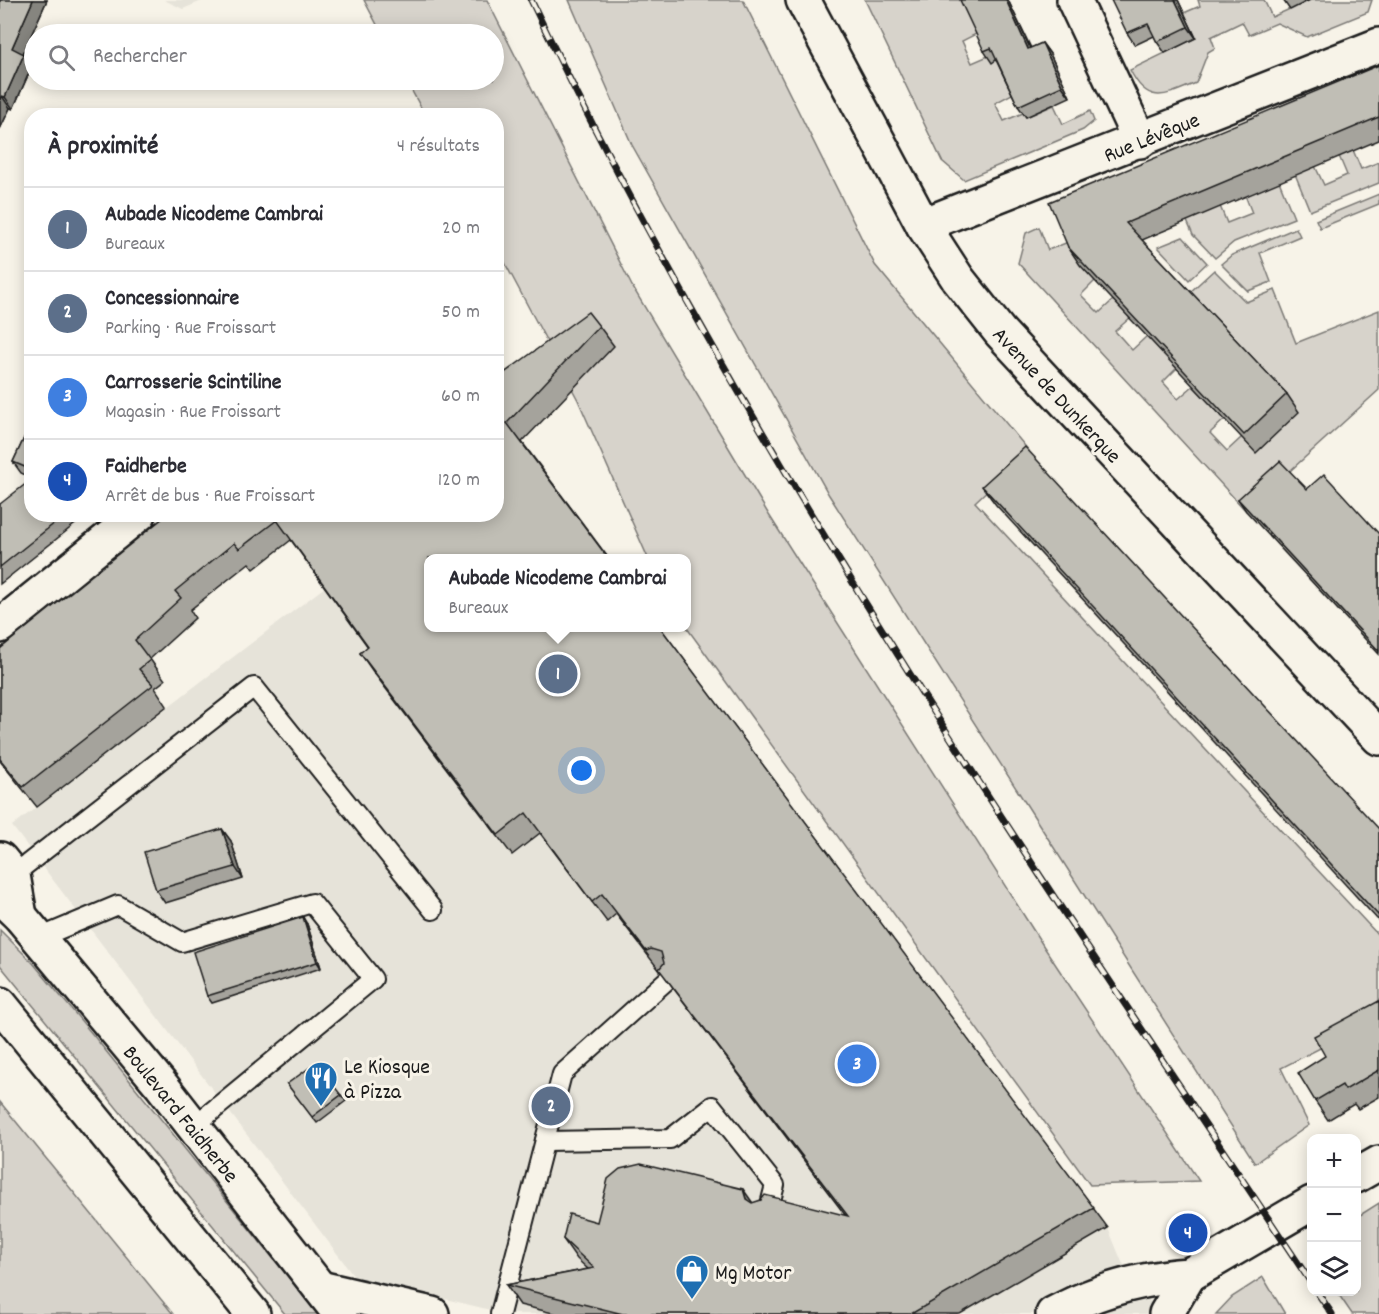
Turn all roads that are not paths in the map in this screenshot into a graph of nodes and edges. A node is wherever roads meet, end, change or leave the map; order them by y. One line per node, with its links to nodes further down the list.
1 (803, 0): 5 (street, Avenue de Dunkerque)
2 (1074, 0): 4 (street)
3 (1379, 45): 4 (street, Rue Lévêque)
4 (1140, 141): 5 (street, Rue Lévêque)
5 (923, 225): 8 (street, Avenue de Dunkerque)
6 (129, 522): 7 (street)
7 (0, 626)
8 (1379, 738)
9 (14, 897): 10 (lane); 13 (street, Boulevard Faidherbe); 13 (lane)
10 (433, 910)
11 (667, 980): 14 (lane)
12 (0, 1004): 21 (street)
13 (194, 1126): 20 (street, Boulevard Faidherbe)
14 (545, 1141): 18 (lane); 24 (lane)
15 (1379, 1163): 16 (street)
16 (1361, 1173)
17 (1307, 1205): 19 (street)
18 (768, 1212)
19 (1189, 1275): 25 (street); 26 (street)
20 (320, 1288): 22 (street, Boulevard Faidherbe); 23 (street)
21 (253, 1314)
22 (340, 1314)
23 (432, 1314)
24 (500, 1314)
25 (1053, 1314)
26 (1166, 1314)

